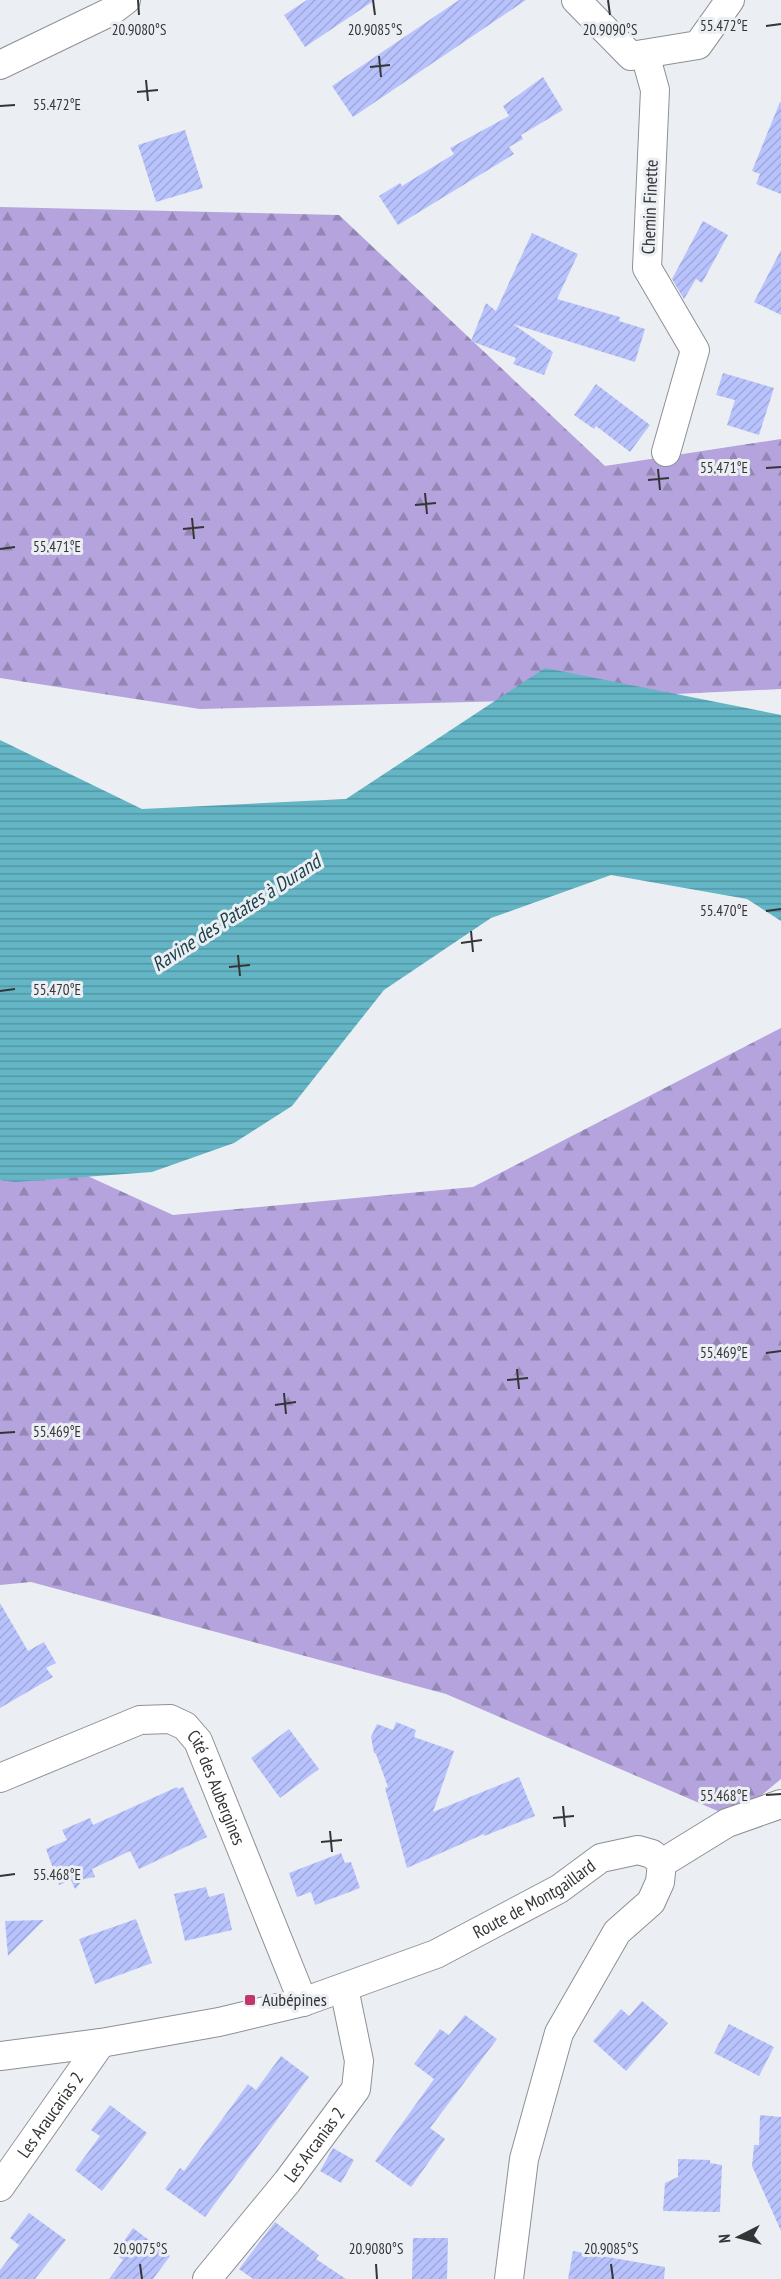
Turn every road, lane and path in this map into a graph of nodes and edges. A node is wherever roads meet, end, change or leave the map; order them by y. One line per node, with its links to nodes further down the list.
1 (126, 0): 5 (street)
2 (576, 0): 4 (street)
3 (730, 0): 4 (street)
4 (645, 54): 6 (street, Chemin Finette)
5 (0, 65)
6 (666, 452)
7 (0, 1778): 11 (street, Cité des Aubergines)
8 (781, 1804): 9 (street)
9 (662, 1863): 10 (street, Route de Montgaillard); 16 (street)
10 (344, 1988): 11 (street, Route de Montgaillard); 15 (street, Les Arcanias 2)
11 (303, 2002): 12 (street, Route de Montgaillard)
12 (101, 2043): 13 (street, Route de Montgaillard); 14 (street, Les Araucarias 2)
13 (0, 2056)
14 (0, 2187)
15 (207, 2279)
16 (509, 2279)

